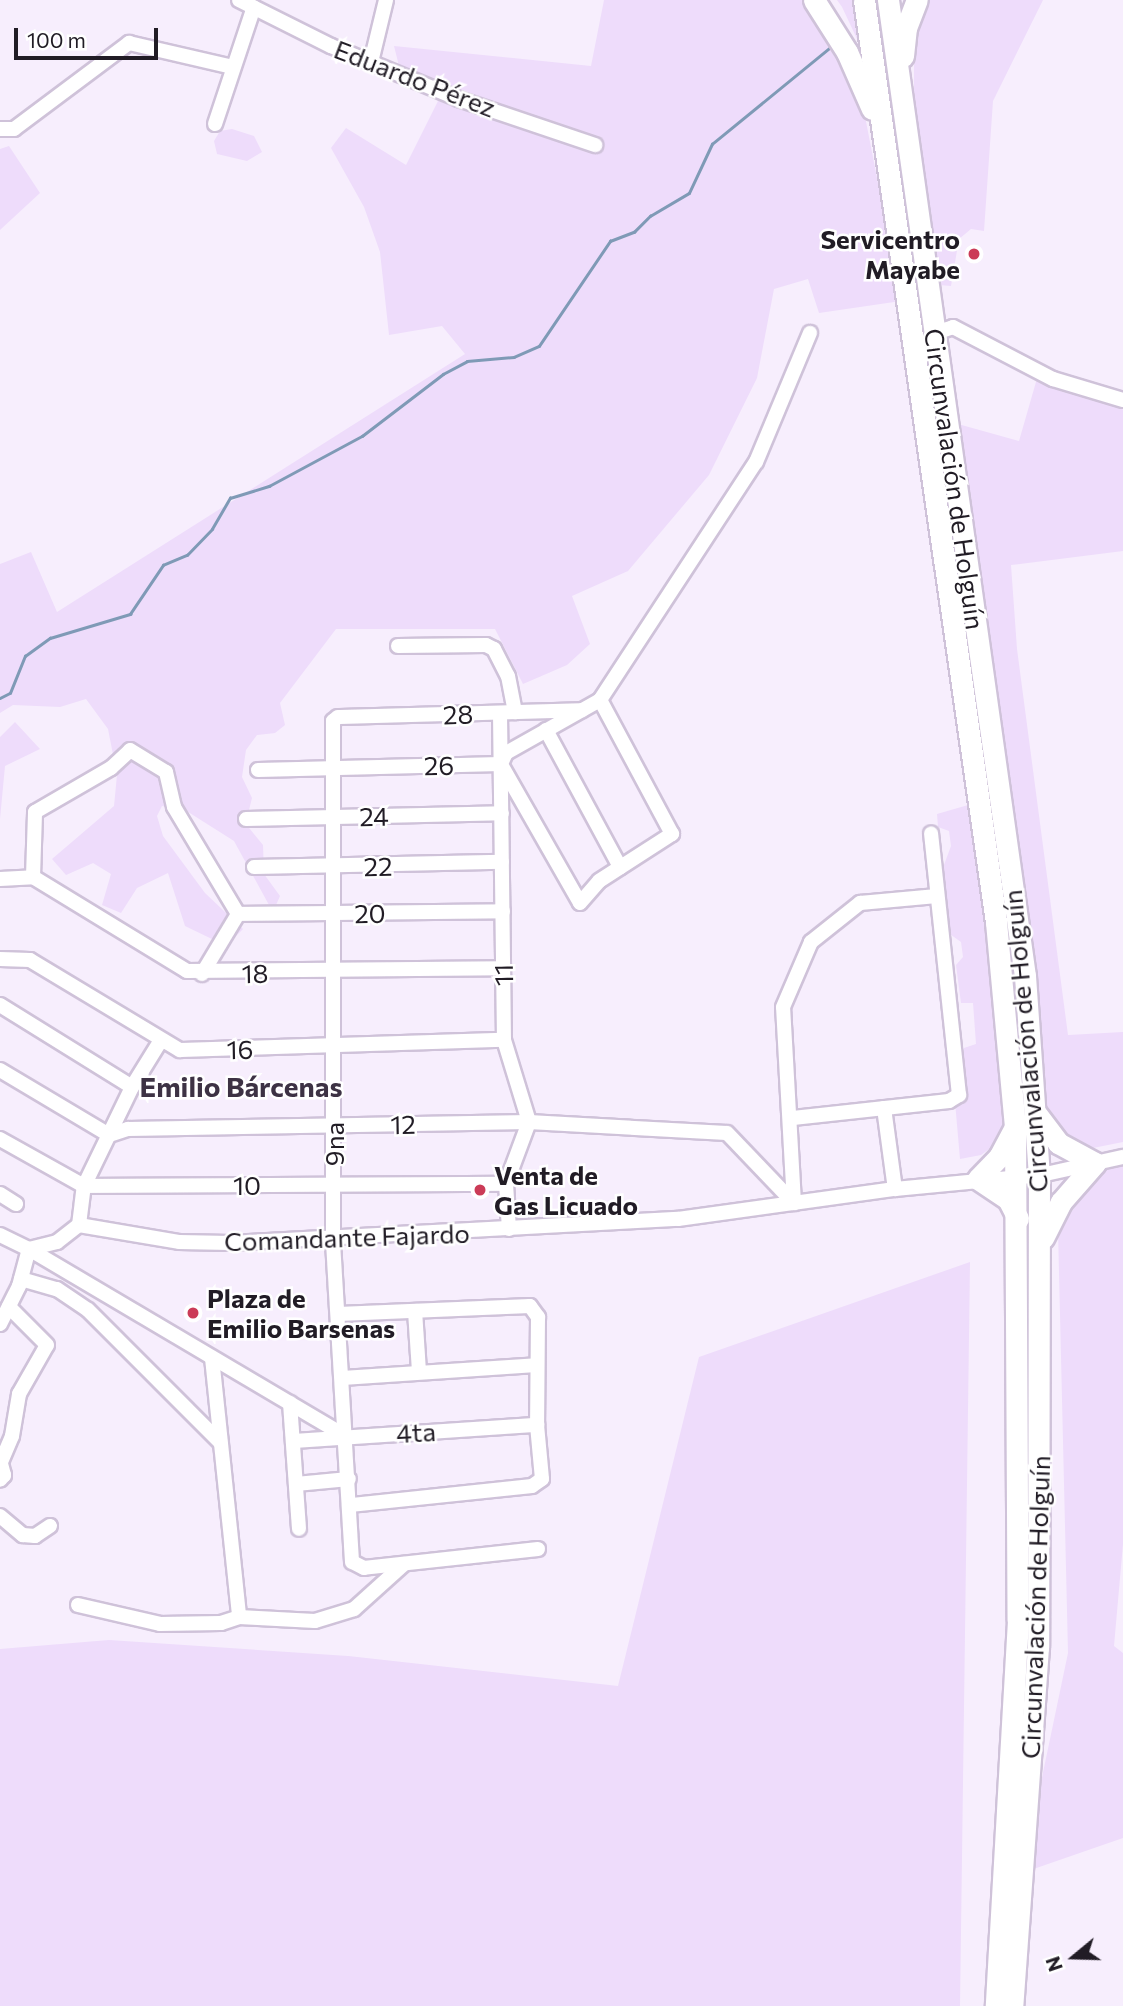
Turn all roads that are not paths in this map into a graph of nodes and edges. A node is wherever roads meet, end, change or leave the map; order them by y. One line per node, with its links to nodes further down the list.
1 (239, 0): 7 (street, Eduardo Pérez)
2 (386, 0): 8 (street)
3 (814, 0): 13 (highway)
4 (864, 0): 13 (highway, Circunvalación de Holguín)
5 (888, 0): 10 (highway, Circunvalación de Holguín)
6 (917, 0): 10 (highway)
7 (254, 7): 8 (street, Eduardo Pérez); 9 (street)
8 (371, 62): 14 (street, Eduardo Pérez)
9 (233, 67): 11 (street); 12 (street)
10 (902, 121): 15 (highway, Circunvalación de Holguín)
11 (215, 124)
12 (0, 129)
13 (882, 130): 56 (highway, Circunvalación de Holguín)
14 (595, 145)
15 (936, 332): 17 (street); 52 (highway, Circunvalación de Holguín)
16 (810, 334): 19 (street)
17 (1123, 400)
18 (398, 646): 21 (street, 11)
19 (600, 701): 20 (street); 34 (street)
20 (582, 710): 21 (street, 28); 23 (street)
21 (508, 713): 22 (street, 28); 24 (street, 11)
22 (335, 719): 25 (street, 9na)
23 (546, 730): 24 (street); 34 (street)
24 (501, 764): 25 (street, 26); 27 (street, 11); 34 (street)
25 (334, 766): 26 (street, 26); 28 (street, 9na)
26 (258, 770)
27 (502, 813): 28 (street, 24); 31 (street, 11)
28 (335, 817): 29 (street, 24); 33 (street, 9na)
29 (246, 819)
30 (931, 833): 37 (street)
31 (502, 863): 33 (street, 22); 38 (street, 11)
32 (254, 867): 33 (street, 22)
33 (335, 867): 39 (street, 9na)
34 (620, 867)
35 (33, 877): 36 (street); 40 (street); 44 (street, 18)
36 (0, 879)
37 (937, 895): 51 (street); 53 (street)
38 (503, 911): 39 (street, 20); 42 (street, 11)
39 (334, 913): 40 (street, 20); 43 (street, 9na)
40 (238, 914): 44 (street)
41 (0, 958): 46 (street, 16)
42 (503, 968): 43 (street, 18); 47 (street, 11)
43 (334, 972): 44 (street, 18); 48 (street, 9na)
44 (202, 974)
45 (0, 1005): 50 (street)
46 (161, 1040): 48 (street, 16); 50 (street)
47 (504, 1041): 48 (street, 16); 54 (street, 11)
48 (334, 1047): 55 (street, 9na)
49 (0, 1070): 57 (street)
50 (132, 1087): 57 (street)
51 (884, 1108): 53 (street); 67 (street)
52 (1034, 1110): 60 (highway); 61 (highway, Circunvalación de Holguín)
53 (793, 1118): 69 (street)
54 (529, 1122): 55 (street, 12); 65 (street); 69 (street, 12)
55 (334, 1125): 57 (street, 12); 64 (street, 9na)
56 (1015, 1127): 62 (highway, Circunvalación de Holguín); 63 (highway)
57 (110, 1135): 66 (street)
58 (0, 1139): 66 (street, 10)
59 (1123, 1157): 60 (street, Comandante Fajardo)
60 (1095, 1163): 61 (street, Comandante Fajardo); 77 (highway)
61 (1039, 1174): 62 (street, Comandante Fajardo); 77 (highway, Circunvalación de Holguín)
62 (1017, 1178): 63 (street, Comandante Fajardo); 71 (highway, Circunvalación de Holguín)
63 (978, 1179): 67 (street, Comandante Fajardo); 71 (highway)
64 (334, 1184): 65 (street, 10); 66 (street, 10); 75 (street, 9na)
65 (506, 1184): 73 (street)
66 (84, 1186): 72 (street)
67 (895, 1189): 69 (street, Comandante Fajardo)
68 (0, 1194): 70 (street)
69 (794, 1203): 73 (street, Comandante Fajardo)
70 (16, 1204)
71 (1018, 1219): 104 (highway, Circunvalación de Holguín)
72 (79, 1225): 75 (street, Comandante Fajardo); 76 (street)
73 (509, 1229): 75 (street, Comandante Fajardo)
74 (0, 1236): 76 (street)
75 (332, 1239): 81 (street, 9na)
76 (29, 1249): 78 (street); 83 (street)
77 (1040, 1250): 105 (highway, Circunvalación de Holguín)
78 (21, 1279): 79 (street); 91 (street)
79 (9, 1307): 82 (street); 92 (street)
80 (415, 1311): 81 (street); 84 (street); 85 (street)
81 (338, 1314): 86 (street, 9na)
82 (0, 1324)
83 (212, 1358): 87 (street); 91 (street)
84 (537, 1365): 85 (street); 88 (street)
85 (419, 1372): 86 (street)
86 (342, 1378): 89 (street, 9na)
87 (290, 1403): 89 (street); 90 (street)
88 (537, 1425): 89 (street, 4ta); 96 (street)
89 (347, 1437): 90 (street, 4ta); 93 (street, 9na)
90 (294, 1441): 95 (street)
91 (220, 1443): 103 (street)
92 (1, 1461): 94 (street)
93 (349, 1479): 95 (street); 96 (street, 9na)
94 (0, 1480)
95 (296, 1484): 99 (street)
96 (350, 1505): 101 (street, 9na)
97 (0, 1516): 98 (street)
98 (50, 1526)
99 (299, 1529)
100 (538, 1549): 101 (street)
101 (404, 1564): 103 (street)
102 (78, 1605): 103 (street)
103 (239, 1617)
104 (996, 2006)
105 (1012, 2006)

